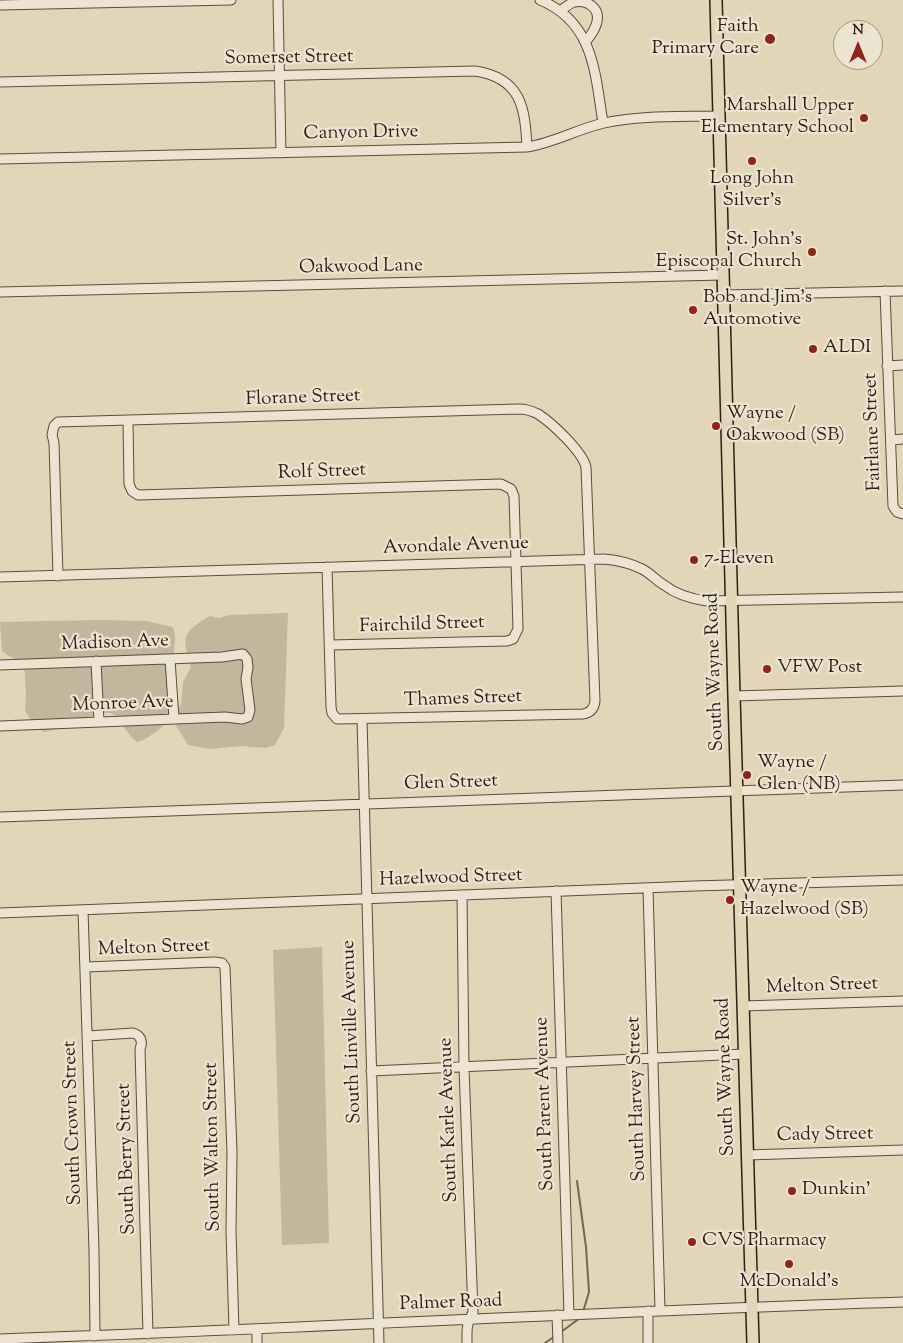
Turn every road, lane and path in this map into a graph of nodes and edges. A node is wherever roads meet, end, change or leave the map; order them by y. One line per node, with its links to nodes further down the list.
1 (230, 0): 5 (street)
2 (278, 0): 10 (street)
3 (540, 0): 8 (street)
4 (716, 0): 12 (main road, South Wayne Road)
5 (148, 1): 6 (street)
6 (52, 2): 7 (street)
7 (0, 5)
8 (560, 10): 9 (street); 9 (street)
9 (586, 41): 13 (street)
10 (280, 76): 11 (street, Somerset Street); 14 (street, Somerset Street); 15 (street)
11 (0, 82)
12 (718, 116): 13 (street, Canyon Drive); 17 (main road, South Wayne Road)
13 (603, 123): 14 (street, Canyon Drive)
14 (527, 147): 15 (street, Canyon Drive)
15 (282, 152): 16 (street, Canyon Drive)
16 (0, 159)
17 (722, 275): 20 (street, Oakwood Lane); 21 (main road, South Wayne Road)
18 (885, 291): 19 (street); 21 (street); 23 (street, Fairlane Street)
19 (903, 291)
20 (0, 292)
21 (723, 295): 34 (main road, South Wayne Road)
22 (903, 365): 23 (street)
23 (887, 366): 26 (street, Fairlane Street)
24 (128, 421): 28 (street, Florane Street); 29 (street, Rolf Street); 31 (street, Florane Street)
25 (903, 439): 26 (street)
26 (892, 440): 27 (street, Fairlane Street)
27 (899, 512)
28 (590, 560): 29 (street, Avondale Avenue); 34 (street, Avondale Avenue); 43 (street, Thames Street)
29 (516, 562): 30 (street, Avondale Avenue); 35 (street, Fairchild Street)
30 (327, 567): 31 (street, Avondale Avenue); 35 (street, Thames Street)
31 (58, 576): 32 (street, Avondale Avenue)
32 (0, 578)
33 (903, 596): 34 (street, Avondale Avenue)
34 (731, 601): 40 (main road, South Wayne Road)
35 (330, 645): 43 (street, Thames Street)
36 (170, 659): 37 (street, Madison Ave); 41 (street, Madison Ave); 42 (street)
37 (96, 661): 38 (street, Madison Ave); 44 (street)
38 (0, 665)
39 (903, 691): 40 (street)
40 (734, 696): 47 (main road, South Wayne Road)
41 (248, 717): 42 (street, Monroe Ave)
42 (174, 719): 44 (street, Monroe Ave)
43 (362, 719): 48 (street, South Linville Avenue)
44 (99, 722): 45 (street, Monroe Ave)
45 (0, 726)
46 (903, 785): 47 (street, Glen Street)
47 (736, 790): 48 (street, Glen Street); 51 (main road, South Wayne Road)
48 (364, 804): 49 (street, Glen Street); 55 (street, South Linville Avenue)
49 (0, 817)
50 (903, 880): 51 (street, Hazelwood Street)
51 (739, 884): 52 (street, Hazelwood Street); 61 (main road, South Wayne Road)
52 (648, 888): 53 (street, Hazelwood Street); 64 (street, South Harvey Street)
53 (556, 891): 54 (street, Hazelwood Street); 65 (street, South Parent Avenue)
54 (462, 895): 55 (street, Hazelwood Street); 66 (street, South Karle Avenue)
55 (366, 899): 56 (street, Hazelwood Street); 67 (street, South Linville Avenue)
56 (84, 910): 57 (street, Hazelwood Street); 59 (street, South Crown Street)
57 (0, 913)
58 (223, 965): 59 (street, Melton Street); 79 (street, South Walton Street)
59 (86, 967): 62 (street, South Crown Street)
60 (903, 1001): 61 (street, Melton Street)
61 (743, 1006): 63 (main road, South Wayne Road)
62 (88, 1036): 80 (street, South Berry Street); 81 (street, South Crown Street)
63 (744, 1054): 64 (street); 69 (main road, South Wayne Road)
64 (653, 1059): 65 (street); 72 (street, South Harvey Street)
65 (561, 1063): 66 (street); 74 (street, South Parent Avenue)
66 (464, 1067): 67 (street); 76 (street, South Karle Avenue)
67 (370, 1071): 77 (street, South Linville Avenue)
68 (903, 1150): 69 (street, Cady Street)
69 (747, 1155): 71 (main road, South Wayne Road)
70 (903, 1302): 71 (street, Palmer Road)
71 (752, 1306): 72 (street, Palmer Road); 90 (main road, South Wayne Road)
72 (660, 1310): 73 (street, Palmer Road)
73 (648, 1311): 74 (street, Palmer Road); 89 (street)
74 (569, 1315): 75 (street, Palmer Road)
75 (557, 1316): 76 (street, Palmer Road); 88 (street)
76 (469, 1319): 77 (street, Palmer Road); 87 (street, South Karle Avenue)
77 (378, 1323): 78 (street, Palmer Road); 86 (street, South Linville Avenue)
78 (256, 1329): 79 (street, Palmer Road); 85 (street)
79 (234, 1330): 80 (street, Palmer Road)
80 (148, 1334): 83 (street, Palmer Road)
81 (95, 1336): 83 (street, Palmer Road); 84 (street, Palmer Road)
82 (0, 1339): 84 (street, Palmer Road)
83 (135, 1339)
84 (46, 1340)
85 (257, 1343)
86 (379, 1343)
87 (467, 1343)
88 (558, 1343)
89 (648, 1343)
90 (754, 1343)

